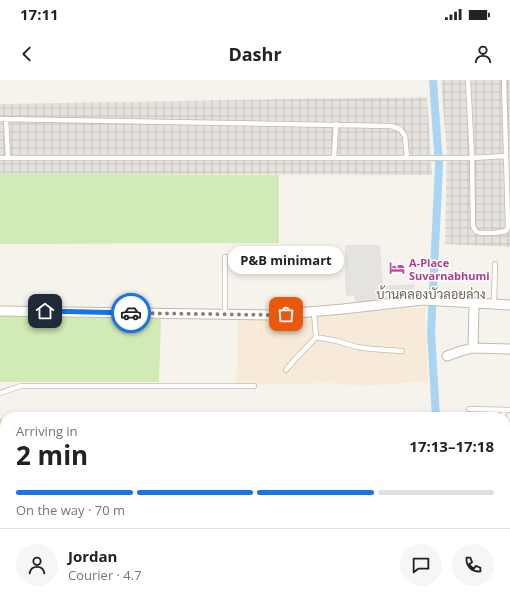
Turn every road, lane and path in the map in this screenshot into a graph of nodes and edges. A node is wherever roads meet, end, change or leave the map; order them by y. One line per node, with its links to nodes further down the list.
1 (468, 80): 11 (lane)
2 (504, 80): 6 (lane)
3 (0, 119): 4 (lane)
4 (6, 119): 5 (lane); 8 (lane)
5 (336, 124): 9 (lane); 10 (lane)
6 (506, 156): 11 (lane); 11 (lane)
7 (0, 158): 8 (lane)
8 (8, 158): 9 (lane)
9 (334, 158): 10 (lane)
10 (406, 158): 11 (lane)
11 (472, 158)
12 (225, 257): 19 (lane)
13 (495, 264): 15 (lane)
14 (474, 303): 15 (street); 18 (street); 21 (street)
15 (494, 304): 16 (street)
16 (510, 305)
17 (0, 311): 19 (street)
18 (314, 312): 19 (street); 20 (lane)
19 (225, 314)
20 (316, 337): 23 (lane); 25 (lane)
21 (473, 348): 22 (street); 24 (street)
22 (510, 349)
23 (402, 351)
24 (447, 356)
25 (286, 370)
26 (254, 386): 27 (lane)
27 (0, 393)
28 (469, 409): 29 (lane)
29 (504, 410): 30 (lane)
30 (510, 410)

